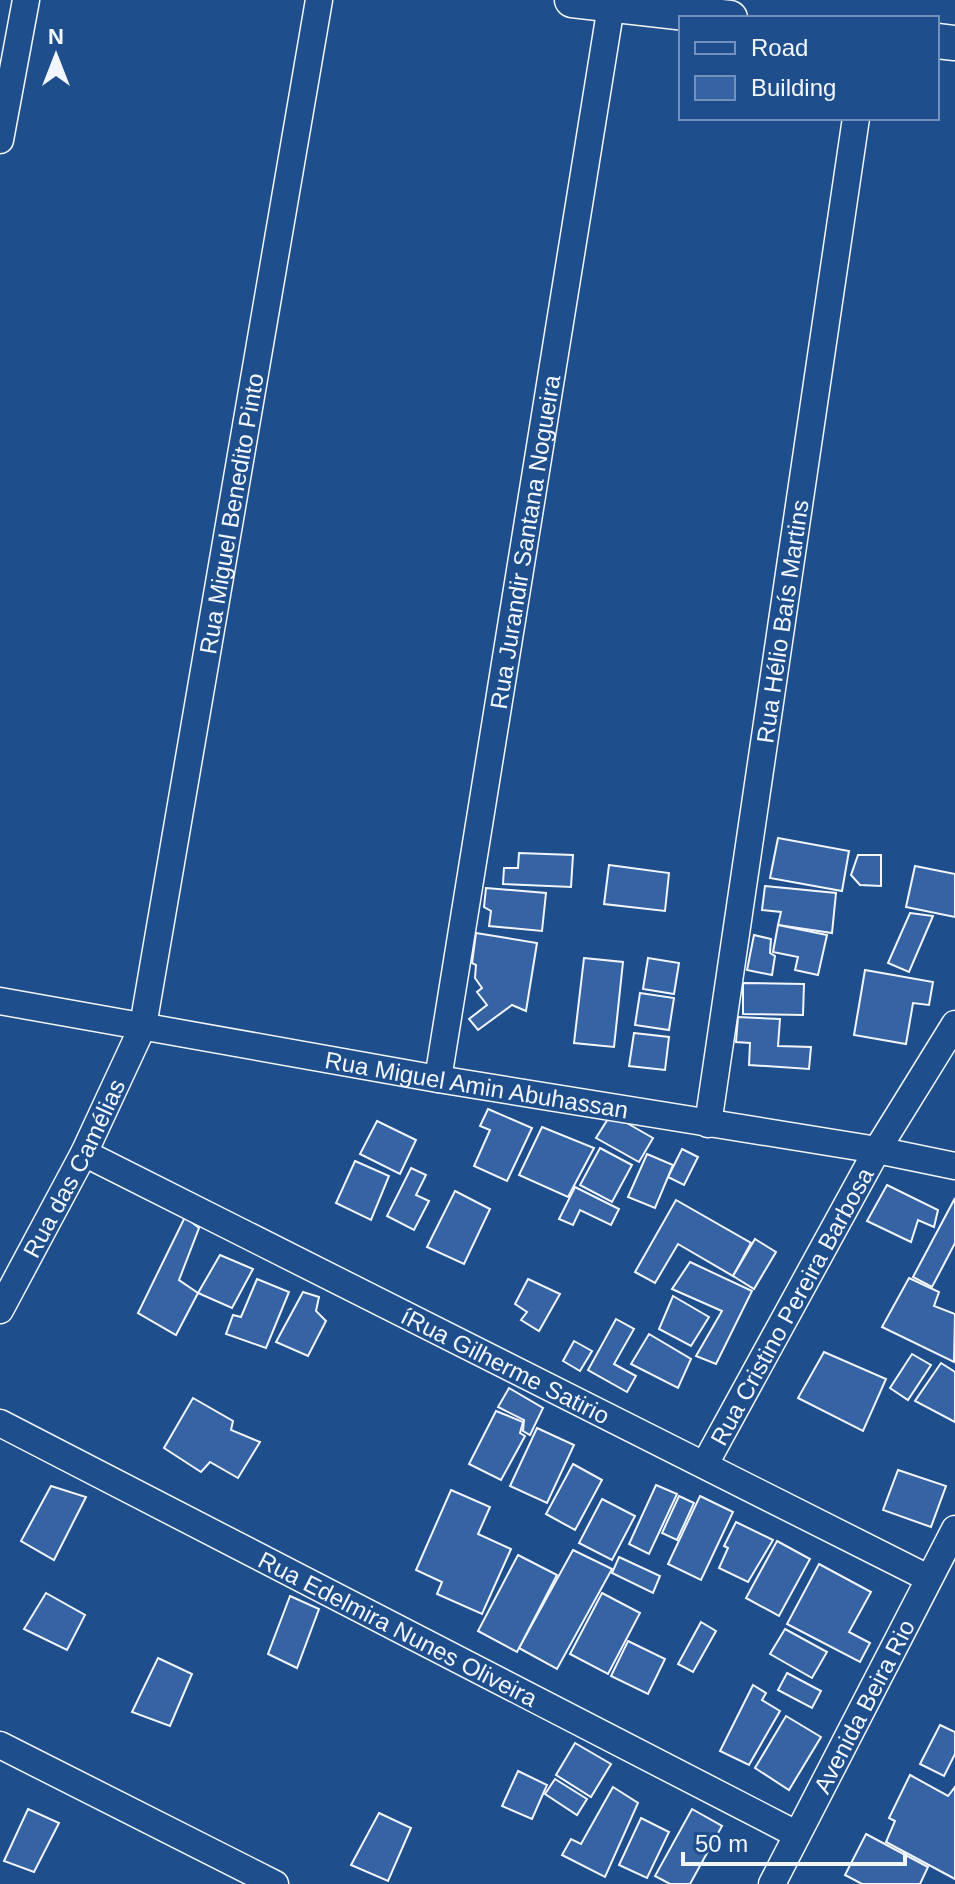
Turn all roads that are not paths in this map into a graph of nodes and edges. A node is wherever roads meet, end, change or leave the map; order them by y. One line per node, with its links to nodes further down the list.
1 (26, 0): 7 (street)
2 (319, 0): 10 (street, Rua Miguel Benedito Pinto)
3 (572, 0): 4 (street)
4 (611, 6): 5 (street); 11 (street, Rua Jurandir Santana Nogueira)
5 (710, 16)
6 (856, 120): 12 (street, Rua Hélio Baís Martins)
7 (0, 140)
8 (0, 1001): 10 (street, Rua Miguel Amin Abuhassan)
9 (955, 1024): 13 (street, Rua Cristino Pereira Barbosa)
10 (143, 1026): 11 (street, Rua Miguel Amin Abuhassan); 14 (street, Rua das Camélias)
11 (438, 1079): 12 (street, Rua Miguel Amin Abuhassan)
12 (708, 1124): 13 (street, Rua Miguel Amin Abuhassan)
13 (877, 1150): 15 (street, Rua Miguel Amin Abuhassan); 18 (street, Rua Cristino Pereira Barbosa)
14 (84, 1153): 16 (street, Rua das Camélias); 18 (street, íRua Gilherme Satirio)
15 (955, 1166)
16 (0, 1310)
17 (0, 1423): 22 (street, Rua Edelmira Nunes Oliveira)
18 (705, 1464): 20 (street, íRua Gilherme Satirio)
19 (955, 1529): 20 (street, Avenida Beira Rio)
20 (928, 1578): 22 (street, Avenida Beira Rio)
21 (0, 1745): 23 (street)
22 (796, 1834): 24 (street, Avenida Beira Rio)
23 (275, 1884)
24 (772, 1884)

